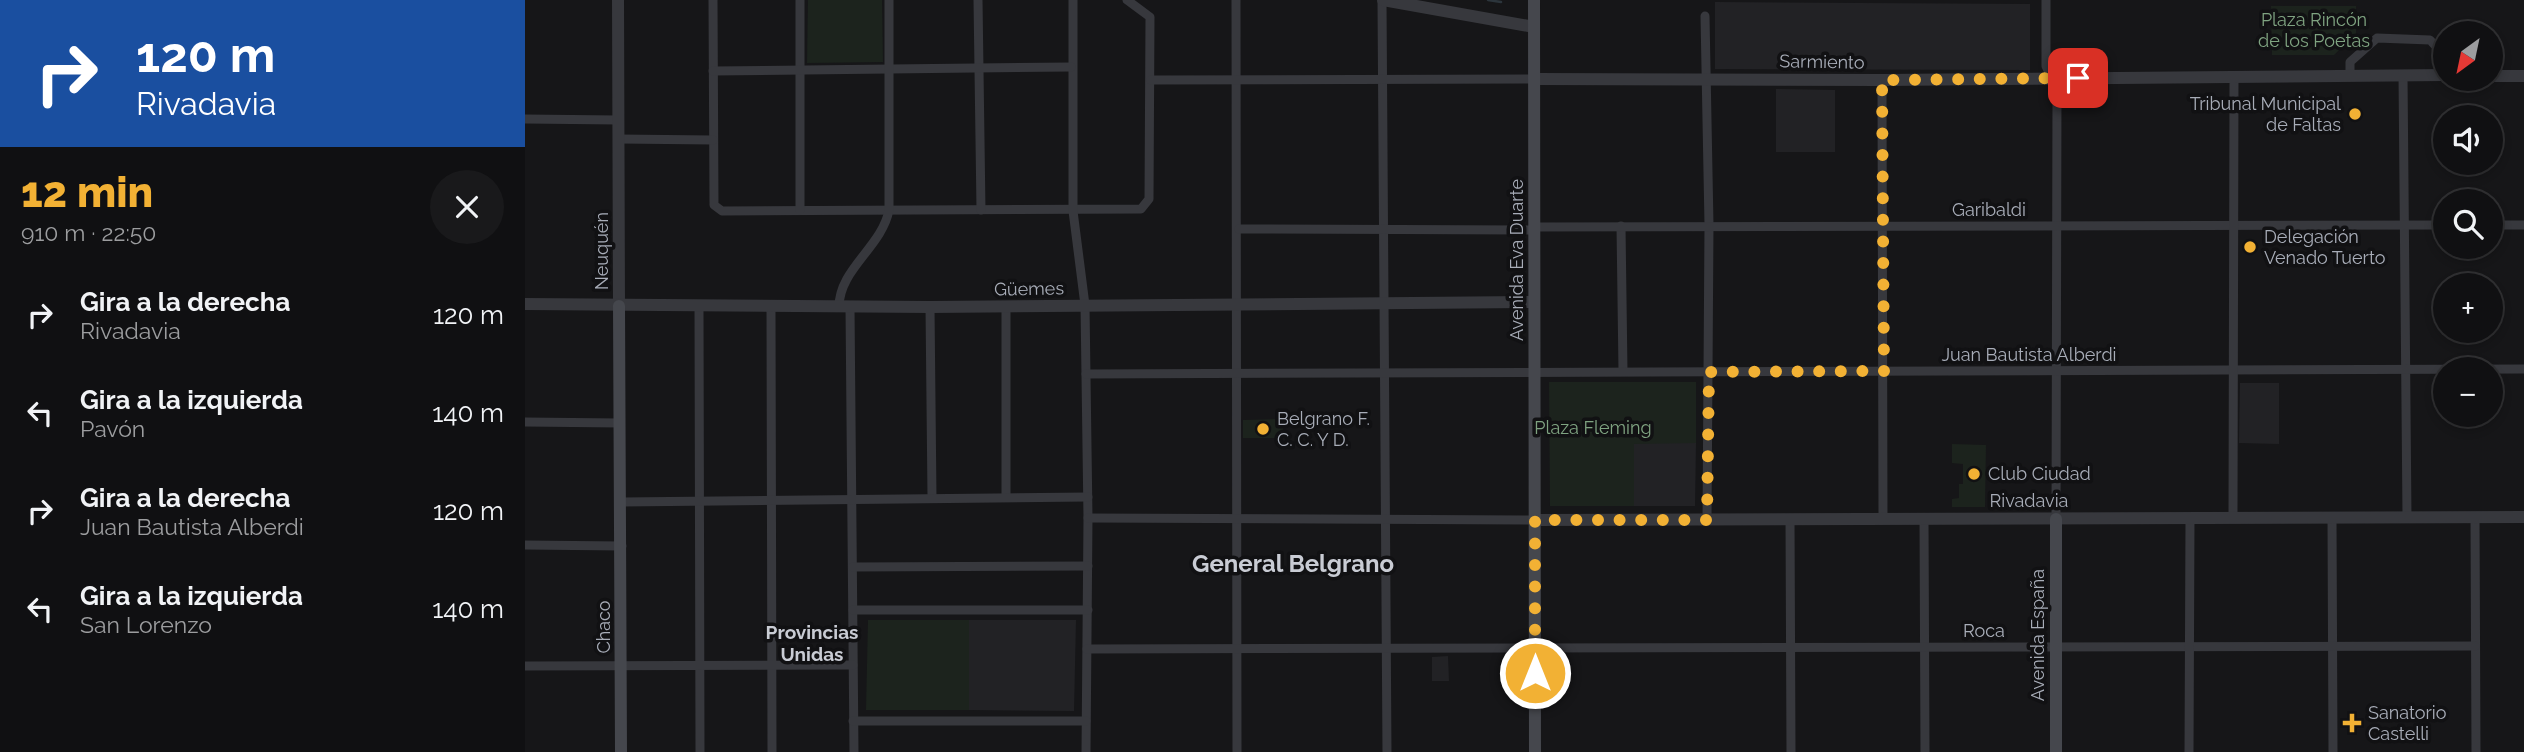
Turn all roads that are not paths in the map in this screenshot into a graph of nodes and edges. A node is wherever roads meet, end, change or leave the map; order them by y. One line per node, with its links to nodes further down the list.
1 (618, 0): 34 (street, Neuquén)
2 (713, 0): 19 (street)
3 (800, 0): 17 (street)
4 (889, 0): 18 (street)
5 (978, 0): 16 (street)
6 (1073, 0): 15 (street)
7 (1126, 0): 30 (street)
8 (1236, 0): 31 (street)
9 (1382, 0): 13 (street); 26 (street)
10 (1534, 0): 13 (main road, Avenida Eva Duarte)
11 (2046, 0): 28 (street)
12 (1706, 16): 27 (street)
13 (1534, 27): 29 (main road, Avenida Eva Duarte)
14 (2433, 43): 22 (street)
15 (1071, 67): 16 (street); 40 (street)
16 (979, 68): 18 (street); 39 (street)
17 (799, 69): 18 (street); 19 (street); 37 (street)
18 (890, 69): 38 (street)
19 (713, 71): 36 (street)
20 (2403, 75): 21 (street, Sarmiento); 22 (street, Sarmiento); 42 (street)
21 (2433, 75)
22 (2350, 76): 25 (street, Sarmiento)
23 (2503, 76): 24 (street)
24 (2524, 76)
25 (2234, 77): 28 (street, Sarmiento); 41 (street)
26 (1384, 78): 29 (street); 31 (street); 52 (street)
27 (1708, 78): 29 (street, Sarmiento); 32 (street, Sarmiento); 43 (street)
28 (2052, 78): 32 (street, Sarmiento); 44 (street)
29 (1535, 79): 50 (main road, Avenida Eva Duarte)
30 (1151, 80): 31 (street); 40 (street)
31 (1238, 80): 51 (street)
32 (1882, 80): 49 (street)
33 (525, 119): 34 (street)
34 (618, 120): 35 (street, Neuquén)
35 (619, 139): 36 (street); 58 (street, Neuquén)
36 (713, 140): 37 (street)
37 (800, 210): 38 (street)
38 (889, 210): 39 (street); 61 (street)
39 (981, 210): 40 (street)
40 (1073, 211): 57 (street)
41 (2232, 224): 42 (street, Garibaldi); 44 (street, Garibaldi); 67 (street)
42 (2405, 224): 45 (street, Garibaldi); 64 (street)
43 (1709, 225): 48 (street, Garibaldi); 49 (street, Garibaldi); 73 (street)
44 (2058, 225): 49 (street, Garibaldi); 66 (street)
45 (2433, 225)
46 (2503, 225): 47 (street)
47 (2524, 225)
48 (1621, 226): 50 (street, Garibaldi); 70 (street)
49 (1882, 226): 71 (street)
50 (1534, 228): 52 (street, Garibaldi); 53 (main road, Avenida Eva Duarte)
51 (1239, 229): 52 (street, Garibaldi); 56 (street)
52 (1384, 229): 54 (street)
53 (1533, 302): 54 (street, Güemes); 69 (main road, Avenida Eva Duarte)
54 (1384, 303): 56 (street, Güemes); 72 (street)
55 (525, 304): 58 (street, Güemes)
56 (1239, 304): 57 (street, Güemes); 68 (street)
57 (1085, 305): 59 (street, Güemes); 74 (street)
58 (619, 306): 60 (street, Güemes); 76 (main road, Neuquén)
59 (1006, 306): 62 (street, Güemes); 79 (street)
60 (699, 307): 63 (street, Güemes); 81 (street)
61 (845, 307): 62 (street, Güemes); 63 (street, Güemes); 80 (street)
62 (930, 307): 78 (street)
63 (771, 308): 82 (street)
64 (2407, 369): 65 (street, Juan Bautista Alberdi); 67 (street, Juan Bautista Alberdi); 86 (street)
65 (2524, 369)
66 (2057, 370): 67 (street, Juan Bautista Alberdi); 71 (street, Juan Bautista Alberdi); 95 (street)
67 (2233, 370): 90 (street)
68 (1238, 371): 72 (street, Juan Bautista Alberdi); 74 (street, Juan Bautista Alberdi); 84 (street)
69 (1534, 371): 70 (street, Juan Bautista Alberdi); 72 (street, Juan Bautista Alberdi); 97 (main road, Avenida Eva Duarte)
70 (1623, 371): 73 (street, Juan Bautista Alberdi)
71 (1884, 371): 73 (street, Juan Bautista Alberdi); 93 (street)
72 (1385, 372): 89 (street)
73 (1709, 372): 98 (street)
74 (1086, 374): 77 (street)
75 (525, 422): 76 (street)
76 (620, 422): 83 (main road, Neuquén)
77 (1088, 497): 79 (street); 88 (street)
78 (932, 498): 79 (street); 80 (street)
79 (1006, 498)
80 (853, 499): 82 (street); 102 (street)
81 (697, 501): 82 (street); 83 (street); 115 (street)
82 (773, 501): 119 (street)
83 (622, 502): 100 (main road, Chaco)
84 (1238, 517): 88 (street); 89 (street); 112 (street)
85 (2332, 517): 86 (street, Rivadavia); 90 (street, Rivadavia); 106 (street)
86 (2407, 517): 91 (street, Rivadavia)
87 (2524, 517): 91 (street, Rivadavia)
88 (1088, 518): 101 (street)
89 (1387, 518): 97 (street); 108 (street)
90 (2233, 518): 96 (street, Rivadavia)
91 (2475, 518): 107 (street)
92 (1790, 519): 93 (street, Rivadavia); 98 (street, Rivadavia); 109 (street)
93 (1883, 519): 94 (street, Rivadavia)
94 (1924, 519): 95 (street, Rivadavia); 113 (street)
95 (2056, 519): 96 (street, Rivadavia); 110 (main road, Avenida España)
96 (2190, 519): 111 (street)
97 (1535, 520): 98 (street, Rivadavia); 105 (main road, Avenida Eva Duarte)
98 (1707, 520)
99 (525, 545): 100 (street)
100 (622, 546): 118 (main road, Chaco)
101 (1088, 566): 102 (street); 104 (street)
102 (853, 567): 103 (street)
103 (853, 610): 104 (street); 116 (street)
104 (1088, 610): 114 (street)
105 (1535, 646): 108 (street, Roca); 109 (street, Roca); 129 (main road, Avenida Eva Duarte)
106 (2333, 646): 107 (street, Roca); 111 (street, Roca); 134 (street)
107 (2475, 646): 135 (street)
108 (1387, 647): 112 (street, Roca); 128 (street)
109 (1790, 647): 113 (street, Roca); 130 (street)
110 (2056, 647): 111 (street, Roca); 113 (street, Roca); 132 (main road, Avenida España)
111 (2188, 647): 133 (street)
112 (1237, 648): 114 (street, Roca); 127 (street)
113 (1924, 648): 131 (street)
114 (1087, 649): 121 (street)
115 (699, 665): 118 (street); 119 (street); 123 (street)
116 (853, 665): 119 (street); 120 (street)
117 (525, 666): 118 (street)
118 (622, 666): 122 (main road, Chaco)
119 (772, 666): 124 (street)
120 (853, 721): 121 (street); 125 (street)
121 (1086, 721): 126 (street)
122 (621, 752)
123 (699, 752)
124 (772, 752)
125 (853, 752)
126 (1086, 752)
127 (1237, 752)
128 (1387, 752)
129 (1535, 752)
130 (1791, 752)
131 (1925, 752)
132 (2056, 752)
133 (2189, 752)
134 (2333, 752)
135 (2476, 752)

